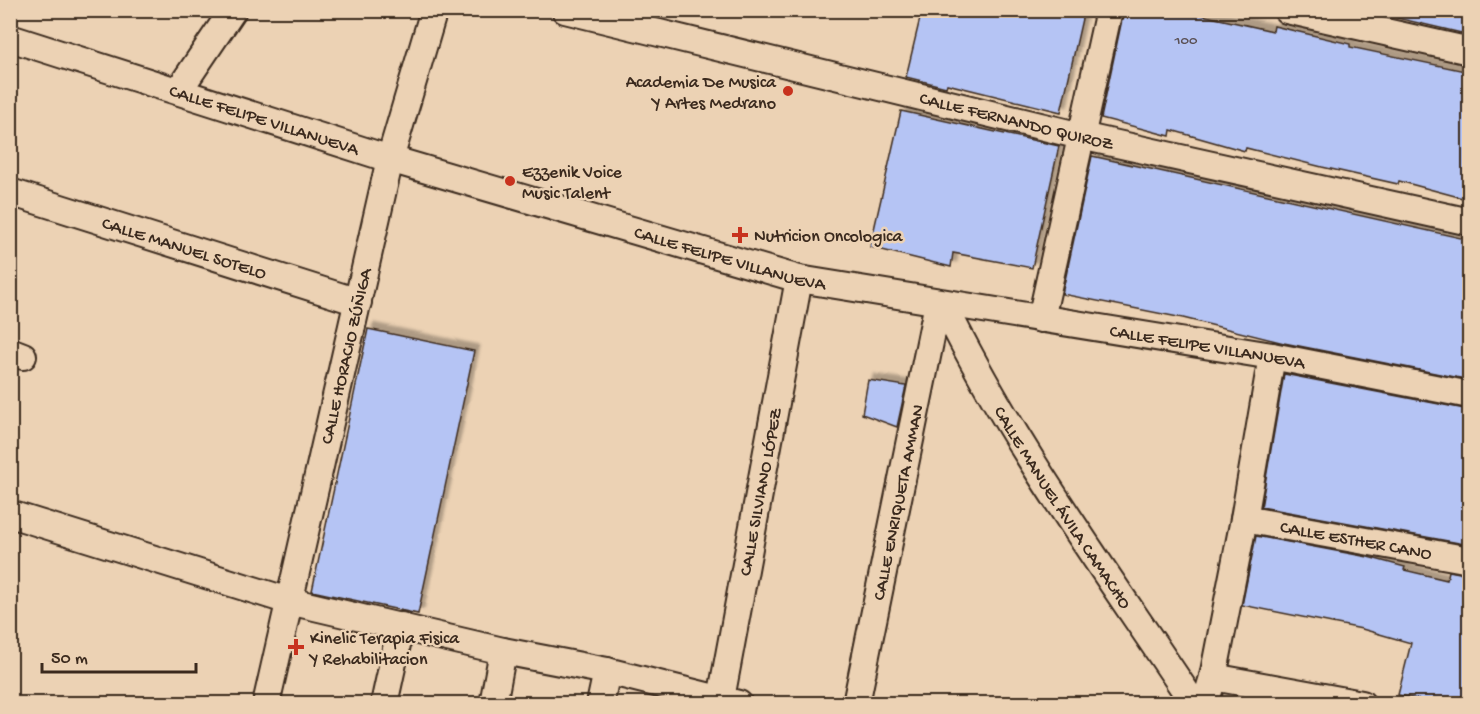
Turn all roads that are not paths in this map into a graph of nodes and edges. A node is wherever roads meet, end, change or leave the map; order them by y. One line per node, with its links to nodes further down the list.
1 (233, 10): 8 (street)
2 (434, 10): 10 (street, CALLE HORACIO ZÚÑIGA)
3 (565, 10): 9 (street, CALLE FERNANDO QUIROZ)
4 (1109, 10): 9 (street)
5 (1287, 10): 7 (street)
6 (10, 38): 8 (street, CALLE FELIPE VILLANUEVA)
7 (1470, 51)
8 (179, 90): 10 (street, CALLE FELIPE VILLANUEVA)
9 (1081, 136): 12 (street, CALLE FERNANDO QUIROZ); 16 (street)
10 (390, 159): 13 (street, CALLE FELIPE VILLANUEVA); 14 (street, CALLE HORACIO ZÚÑIGA)
11 (10, 192): 14 (street, CALLE MANUEL SOTELO)
12 (1470, 222)
13 (800, 279): 15 (street, CALLE FELIPE VILLANUEVA); 27 (street, CALLE SILVIANO LÓPEZ)
14 (358, 302): 22 (street, CALLE HORACIO ZÚÑIGA)
15 (940, 303): 16 (street, CALLE FELIPE VILLANUEVA); 32 (street, CALLE ENRIQUETA AMMAN); 33 (street, CALLE MANUEL ÁVILA CAMACHO)
16 (1041, 320): 17 (street, CALLE FELIPE VILLANUEVA)
17 (1272, 356): 18 (street, CALLE FELIPE VILLANUEVA); 20 (street)
18 (1470, 394)
19 (10, 514): 22 (street)
20 (1244, 519): 21 (street, CALLE ESTHER CANO); 26 (street)
21 (1470, 560)
22 (289, 602): 23 (street); 28 (street, CALLE HORACIO ZÚÑIGA)
23 (401, 626): 24 (street); 29 (street)
24 (503, 651): 25 (street); 30 (street)
25 (607, 671): 27 (street); 31 (street)
26 (1213, 677): 34 (street); 35 (street)
27 (726, 702)
28 (266, 704)
29 (384, 704)
30 (492, 704)
31 (600, 704)
32 (856, 704)
33 (1194, 704)
34 (1205, 704)
35 (1362, 704)

